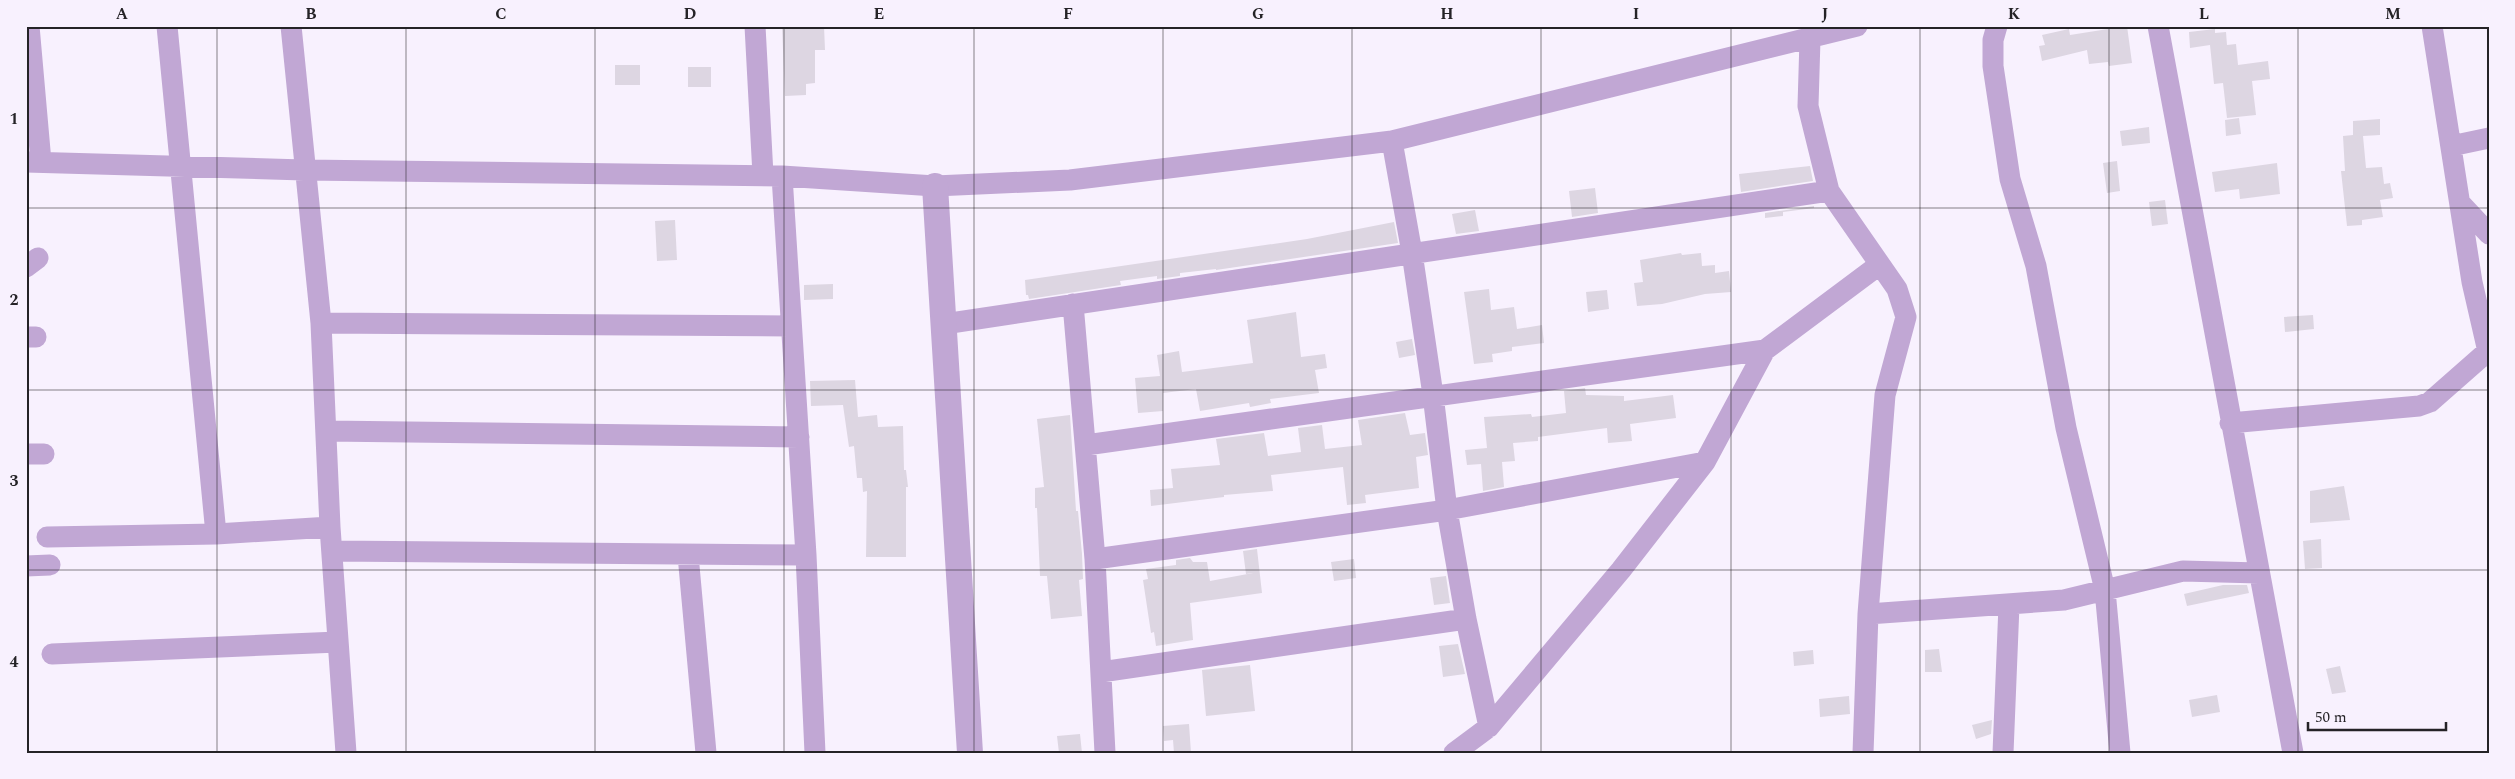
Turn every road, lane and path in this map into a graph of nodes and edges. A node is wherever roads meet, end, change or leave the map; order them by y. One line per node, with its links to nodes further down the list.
1 (167, 26): 14 (street)
2 (291, 26): 15 (street)
3 (755, 26): 16 (street)
4 (1857, 26): 9 (street)
5 (1997, 26): 47 (street)
6 (2158, 26): 31 (street)
7 (2432, 26): 12 (street)
8 (28, 27): 13 (street)
9 (1810, 39): 11 (street); 18 (street)
10 (2489, 138): 12 (street)
11 (1392, 140): 17 (street); 21 (street)
12 (2451, 146): 19 (street)
13 (34, 162): 14 (street)
14 (181, 165): 15 (street); 38 (street)
15 (304, 170): 16 (street); 25 (street)
16 (773, 175): 17 (street); 27 (street)
17 (934, 186): 26 (street)
18 (1828, 191): 21 (street); 22 (street)
19 (2460, 202): 20 (street); 23 (street)
20 (2489, 234)
21 (1412, 253): 24 (street); 30 (street)
22 (1879, 265): 28 (street); 49 (street)
23 (2481, 281): 29 (street)
24 (1073, 304): 26 (street); 34 (street)
25 (321, 323): 27 (street); 32 (street)
26 (944, 324): 58 (street)
27 (790, 326): 33 (street)
28 (1764, 350): 30 (street); 35 (street)
29 (2488, 353): 31 (street)
30 (1433, 395): 34 (street); 36 (street)
31 (2230, 423): 46 (street)
32 (327, 431): 33 (street); 37 (street)
33 (799, 437): 42 (street)
34 (1086, 445): 43 (street)
35 (1705, 462): 36 (street); 54 (street)
36 (1446, 510): 43 (street); 50 (street)
37 (330, 526): 38 (street); 40 (street)
38 (216, 534): 39 (street)
39 (47, 537)
40 (333, 551): 41 (street); 51 (street)
41 (688, 555): 42 (street); 56 (street)
42 (806, 555): 57 (street)
43 (1095, 559): 53 (street)
44 (50, 565): 45 (street)
45 (26, 566)
46 (2259, 574): 47 (street); 64 (street)
47 (2105, 590): 48 (street); 63 (street)
48 (2009, 605): 49 (street); 62 (street)
49 (1868, 614): 61 (street)
50 (1466, 619): 53 (street); 54 (street)
51 (338, 642): 52 (street); 55 (street)
52 (52, 654)
53 (1101, 672): 59 (street)
54 (1489, 726): 60 (street)
55 (346, 753)
56 (706, 753)
57 (815, 753)
58 (970, 753)
59 (1105, 753)
60 (1454, 753)
61 (1862, 753)
62 (2003, 753)
63 (2120, 753)
64 (2293, 753)

